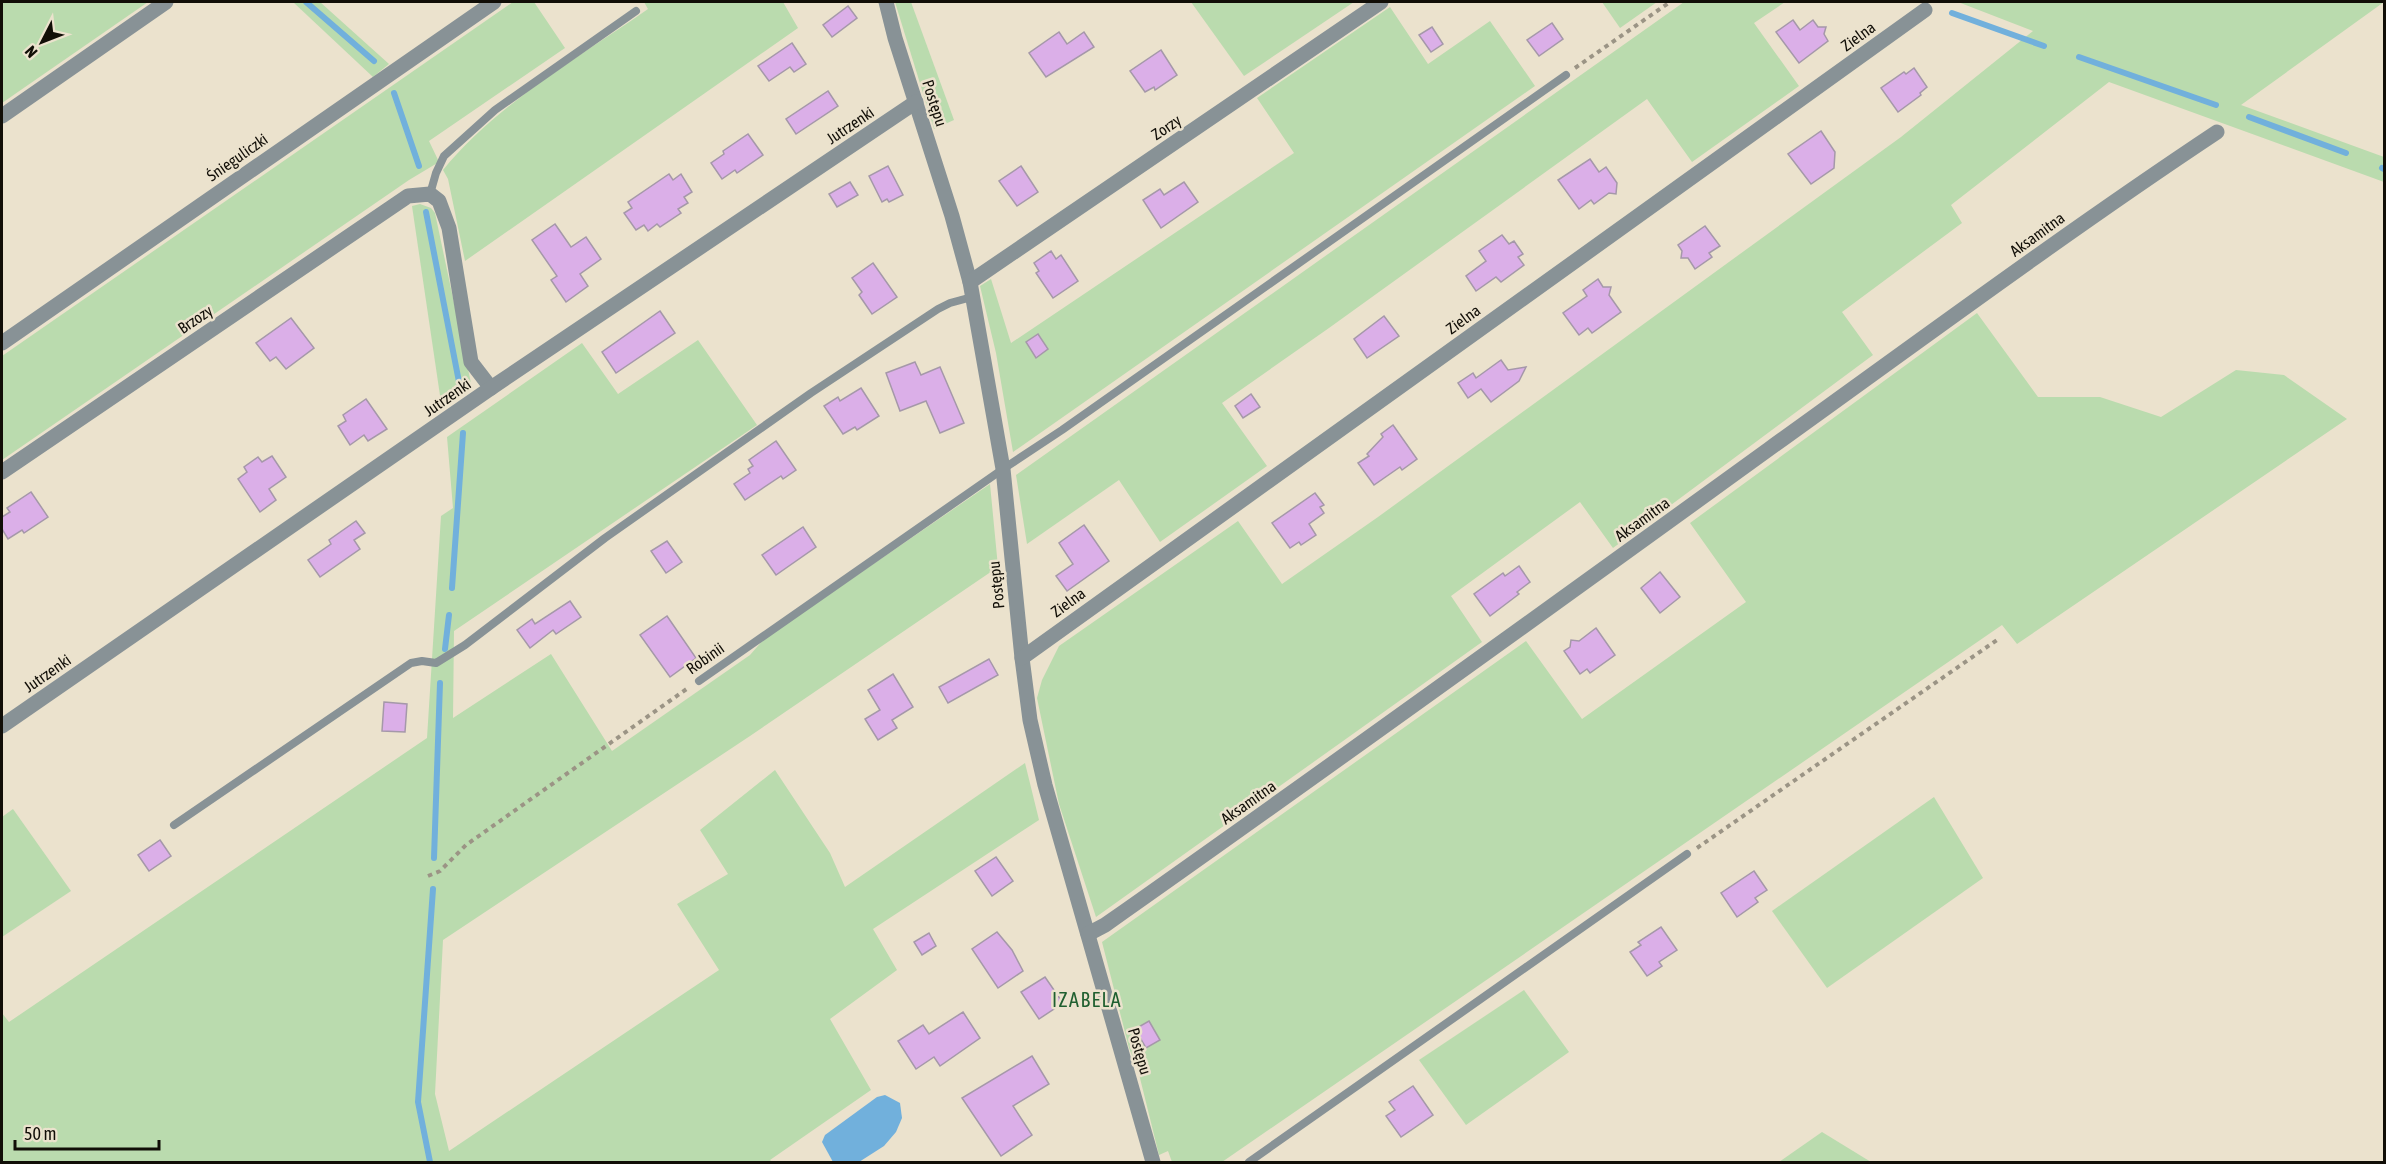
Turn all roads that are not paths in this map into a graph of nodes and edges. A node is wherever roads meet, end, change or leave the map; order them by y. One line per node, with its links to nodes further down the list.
1 (166, 2): 9 (street)
2 (494, 2): 13 (street, Śnieguliczki)
3 (886, 2): 8 (street, Postępu)
4 (1381, 2): 12 (street, Zorzy)
5 (1925, 10): 17 (street, Zielna)
6 (636, 11): 11 (lane)
7 (1566, 75): 15 (lane, Robinii)
8 (916, 102): 12 (street, Postępu); 14 (street, Jutrzenki)
9 (2, 116)
10 (2217, 132): 22 (street, Aksamitna)
11 (430, 194): 14 (street); 16 (street, Brzozy)
12 (971, 289): 15 (street, Postępu); 20 (lane)
13 (2, 343)
14 (491, 388): 19 (street, Jutrzenki)
15 (1003, 469): 17 (street, Postępu); 18 (lane, Robinii)
16 (2, 472)
17 (1022, 658): 22 (street, Postępu)
18 (699, 681)
19 (2, 726)
20 (174, 825)
21 (1688, 854): 24 (lane)
22 (1088, 934): 23 (street, Postępu)
23 (1149, 1160)
24 (1249, 1162)

